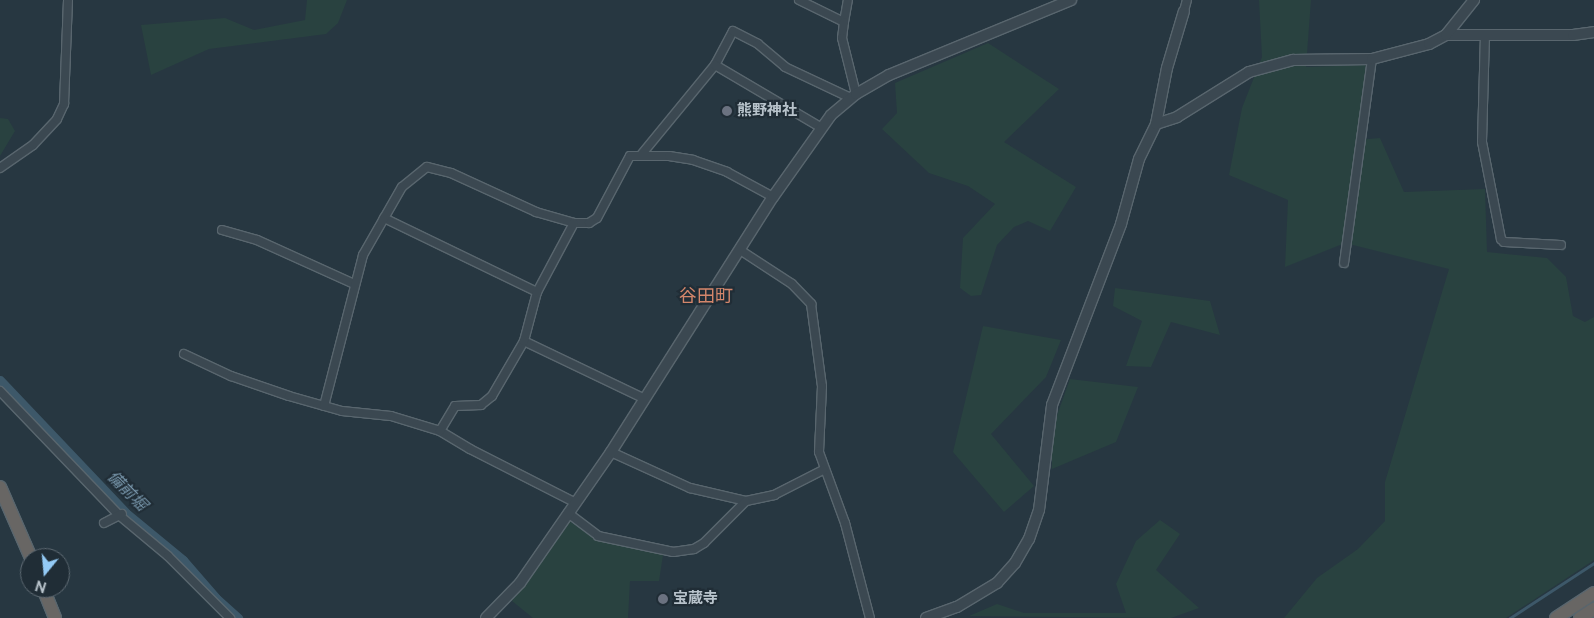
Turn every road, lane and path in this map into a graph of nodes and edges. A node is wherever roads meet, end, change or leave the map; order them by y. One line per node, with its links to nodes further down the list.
1 (68, 0): 18 (street)
2 (799, 0): 8 (street)
3 (848, 0): 8 (street)
4 (1071, 0): 14 (street)
5 (1187, 0): 7 (street)
6 (1474, 0): 11 (street)
7 (1184, 11): 15 (street)
8 (844, 22): 14 (street)
9 (1594, 32): 10 (street)
10 (1485, 34): 11 (street); 23 (street)
11 (1446, 35): 12 (street)
12 (1372, 59): 15 (street); 25 (street)
13 (715, 65): 14 (street); 16 (street); 17 (street)
14 (854, 96): 16 (street)
15 (1156, 124): 50 (street)
16 (822, 128): 19 (street)
17 (641, 155): 19 (street); 21 (street)
18 (0, 168)
19 (773, 197): 24 (street)
20 (384, 218): 21 (street); 26 (street); 27 (street)
21 (574, 223): 27 (street)
22 (222, 230): 26 (street)
23 (1561, 245)
24 (740, 250): 31 (street); 35 (street)
25 (1344, 262)
26 (354, 284): 32 (street)
27 (537, 292): 28 (street)
28 (524, 341): 31 (street); 33 (street)
29 (184, 354): 32 (street)
30 (0, 391): 40 (street)
31 (645, 399): 34 (street)
32 (324, 406): 33 (street)
33 (440, 430): 38 (street)
34 (611, 452): 37 (street); 38 (street)
35 (823, 470): 37 (street); 49 (street)
36 (0, 487): 42 (highway)
37 (746, 501): 39 (street)
38 (576, 503): 39 (street)
39 (568, 513): 48 (street)
40 (122, 515): 41 (street); 47 (street)
41 (104, 523)
42 (27, 548)
43 (1594, 593): 51 (highway)
44 (47, 598): 46 (highway)
45 (1594, 609): 52 (highway)
46 (55, 618)
47 (230, 618)
48 (486, 618)
49 (870, 618)
50 (926, 618)
51 (1556, 618)
52 (1580, 618)

